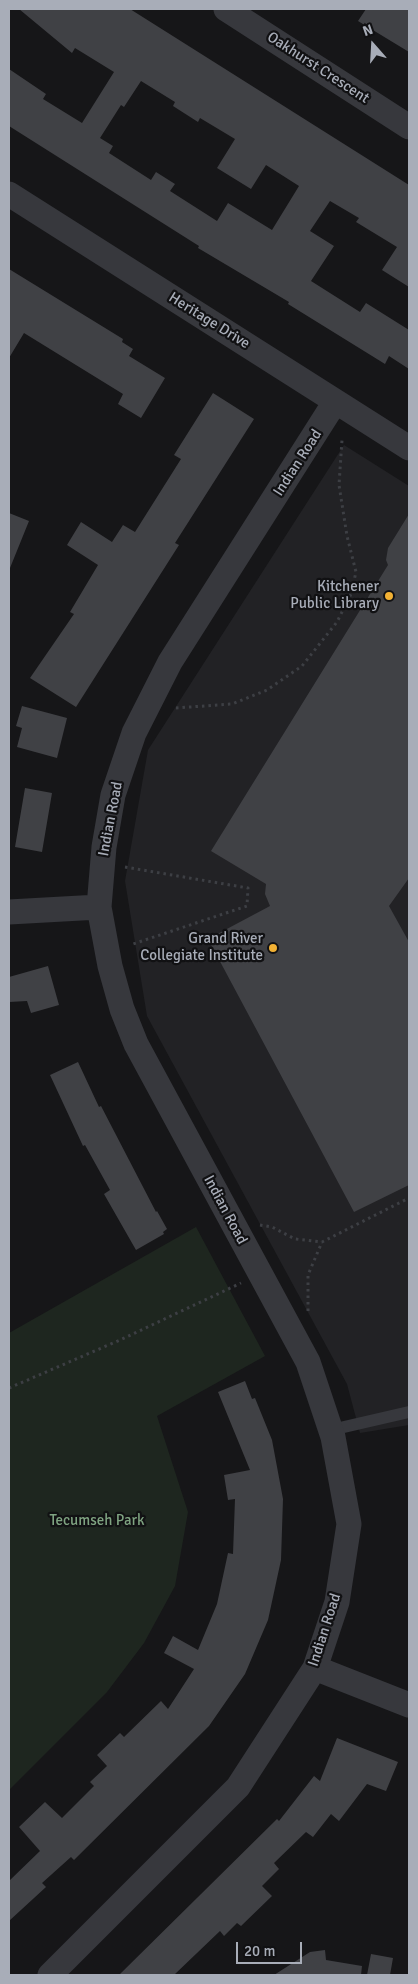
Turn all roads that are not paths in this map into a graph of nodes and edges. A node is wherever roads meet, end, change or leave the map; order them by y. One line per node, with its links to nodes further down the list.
1 (226, 9): 2 (street, Oakhurst Crescent)
2 (409, 127)
3 (9, 194): 4 (street, Heritage Drive)
4 (336, 402): 5 (street, Heritage Drive); 6 (street, Indian Road)
5 (409, 448)
6 (98, 907): 7 (street); 9 (street, Indian Road)
7 (9, 912)
8 (409, 1412): 9 (lane)
9 (331, 1430): 10 (street, Indian Road)
10 (315, 1668): 11 (street); 12 (street, Indian Road)
11 (409, 1705)
12 (50, 1975)

